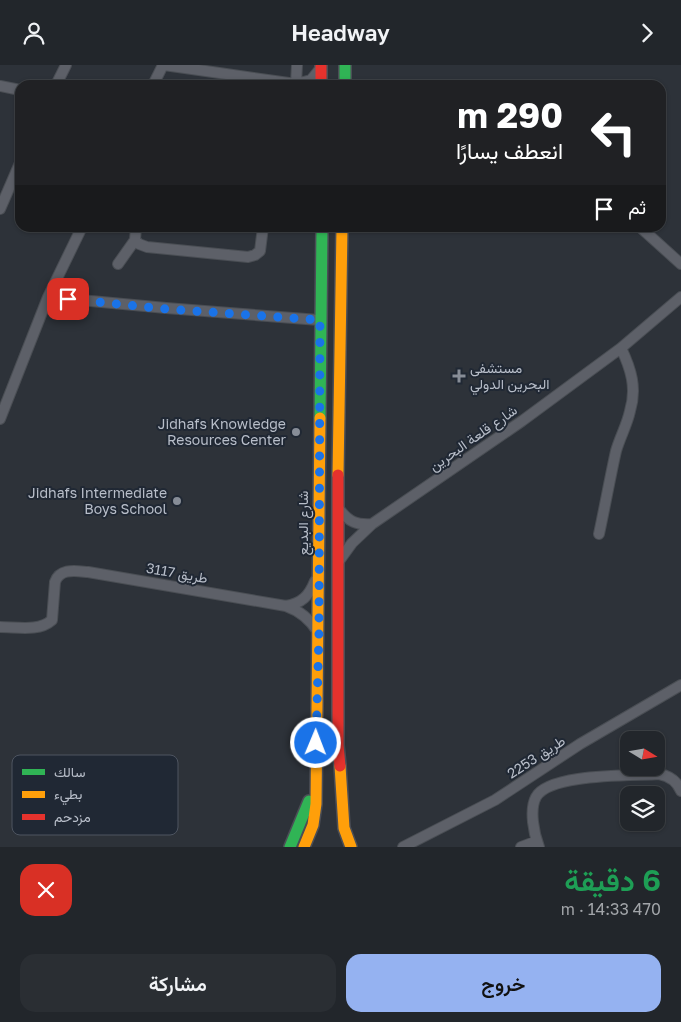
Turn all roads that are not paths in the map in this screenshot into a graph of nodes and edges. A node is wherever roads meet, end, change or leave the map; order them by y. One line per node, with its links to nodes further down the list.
1 (66, 65): 6 (street)
2 (163, 65): 7 (street); 8 (street)
3 (297, 65): 9 (street)
4 (345, 65): 12 (main road)
5 (321, 66): 10 (street); 11 (main road)
6 (58, 80)
7 (156, 80)
8 (268, 80)
9 (296, 80)
10 (307, 80)
11 (321, 80)
12 (345, 80)
13 (0, 86): 14 (street)
14 (15, 90)
15 (15, 174): 16 (street)
16 (0, 209)
17 (80, 232): 26 (street)
18 (136, 232): 23 (street)
19 (262, 232): 23 (street)
20 (322, 232): 28 (main road, شارع البديع)
21 (342, 232): 31 (main road)
22 (646, 232): 25 (street)
23 (135, 240): 24 (street)
24 (118, 264)
25 (681, 264)
26 (48, 297): 28 (street); 30 (street)
27 (681, 297): 29 (street, شارع قلعة البحرين)
28 (320, 320): 35 (main road, شارع البديع)
29 (621, 348): 32 (street, شارع قلعة البحرين); 33 (street)
30 (0, 419)
31 (338, 507): 32 (street); 34 (main road)
32 (372, 525): 34 (street, شارع قلعة البحرين)
33 (599, 534)
34 (338, 562): 47 (main road)
35 (318, 571): 36 (street); 38 (main road, شارع البديع)
36 (286, 607): 37 (street, طريق 3117); 38 (street)
37 (0, 627)
38 (319, 633): 41 (main road, شارع البديع)
39 (681, 685): 40 (street, طريق 2253)
40 (530, 777): 42 (street); 48 (street, طريق 2253)
41 (315, 779): 45 (main road); 46 (main road, شارع البديع)
42 (540, 791): 43 (street); 44 (street)
43 (681, 791)
44 (538, 844): 49 (street)
45 (290, 847)
46 (304, 847)
47 (351, 847)
48 (403, 847)
49 (521, 847)

